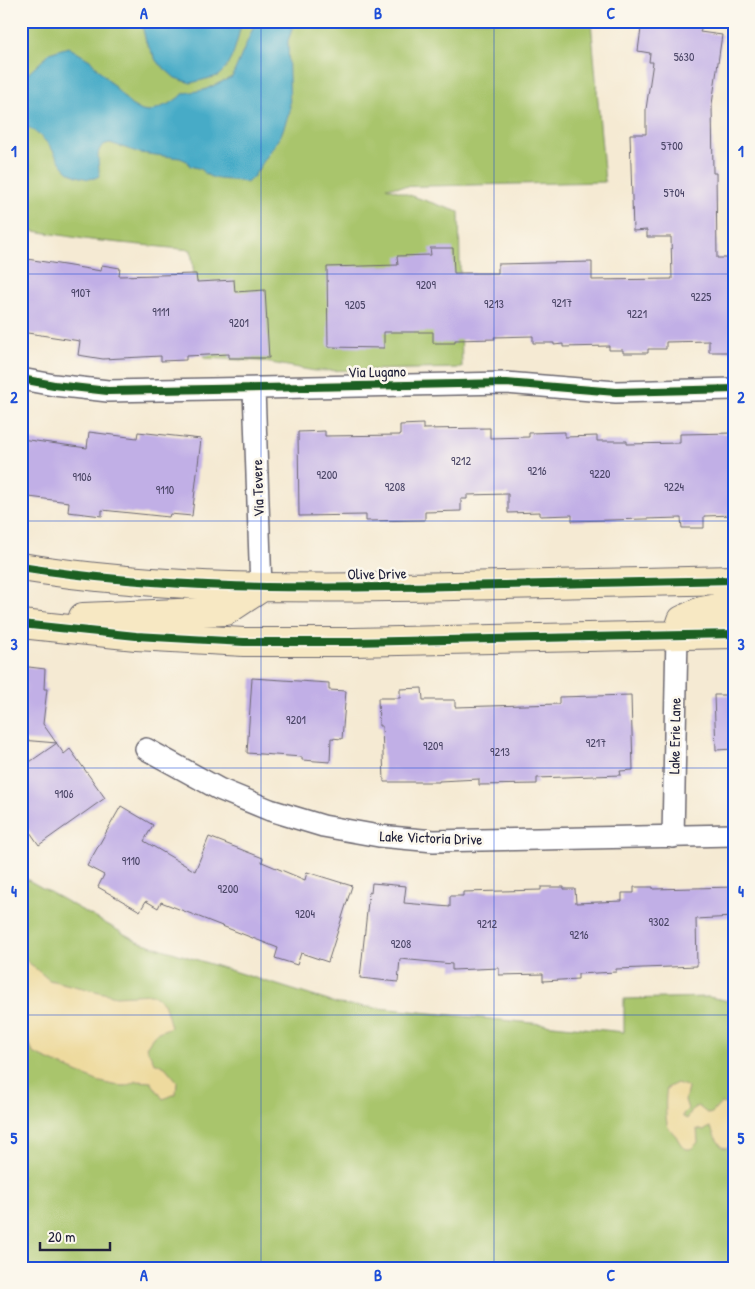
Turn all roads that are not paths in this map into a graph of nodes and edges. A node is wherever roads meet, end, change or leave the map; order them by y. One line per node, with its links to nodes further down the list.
1 (21, 378): 2 (street, Via Lugano)
2 (254, 388): 3 (street, Via Lugano); 6 (street, Via Tevere)
3 (734, 389)
4 (21, 567): 6 (main road, Olive Drive)
5 (734, 580): 6 (main road, Olive Drive)
6 (261, 588): 8 (main road)
7 (734, 605): 11 (main road)
8 (21, 620)
9 (21, 624): 11 (main road)
10 (734, 634): 11 (main road)
11 (677, 635): 14 (street, Lake Erie Lane)
12 (146, 749): 14 (street, Lake Victoria Drive)
13 (734, 835): 14 (street, Lake Victoria Drive)
14 (673, 837)

